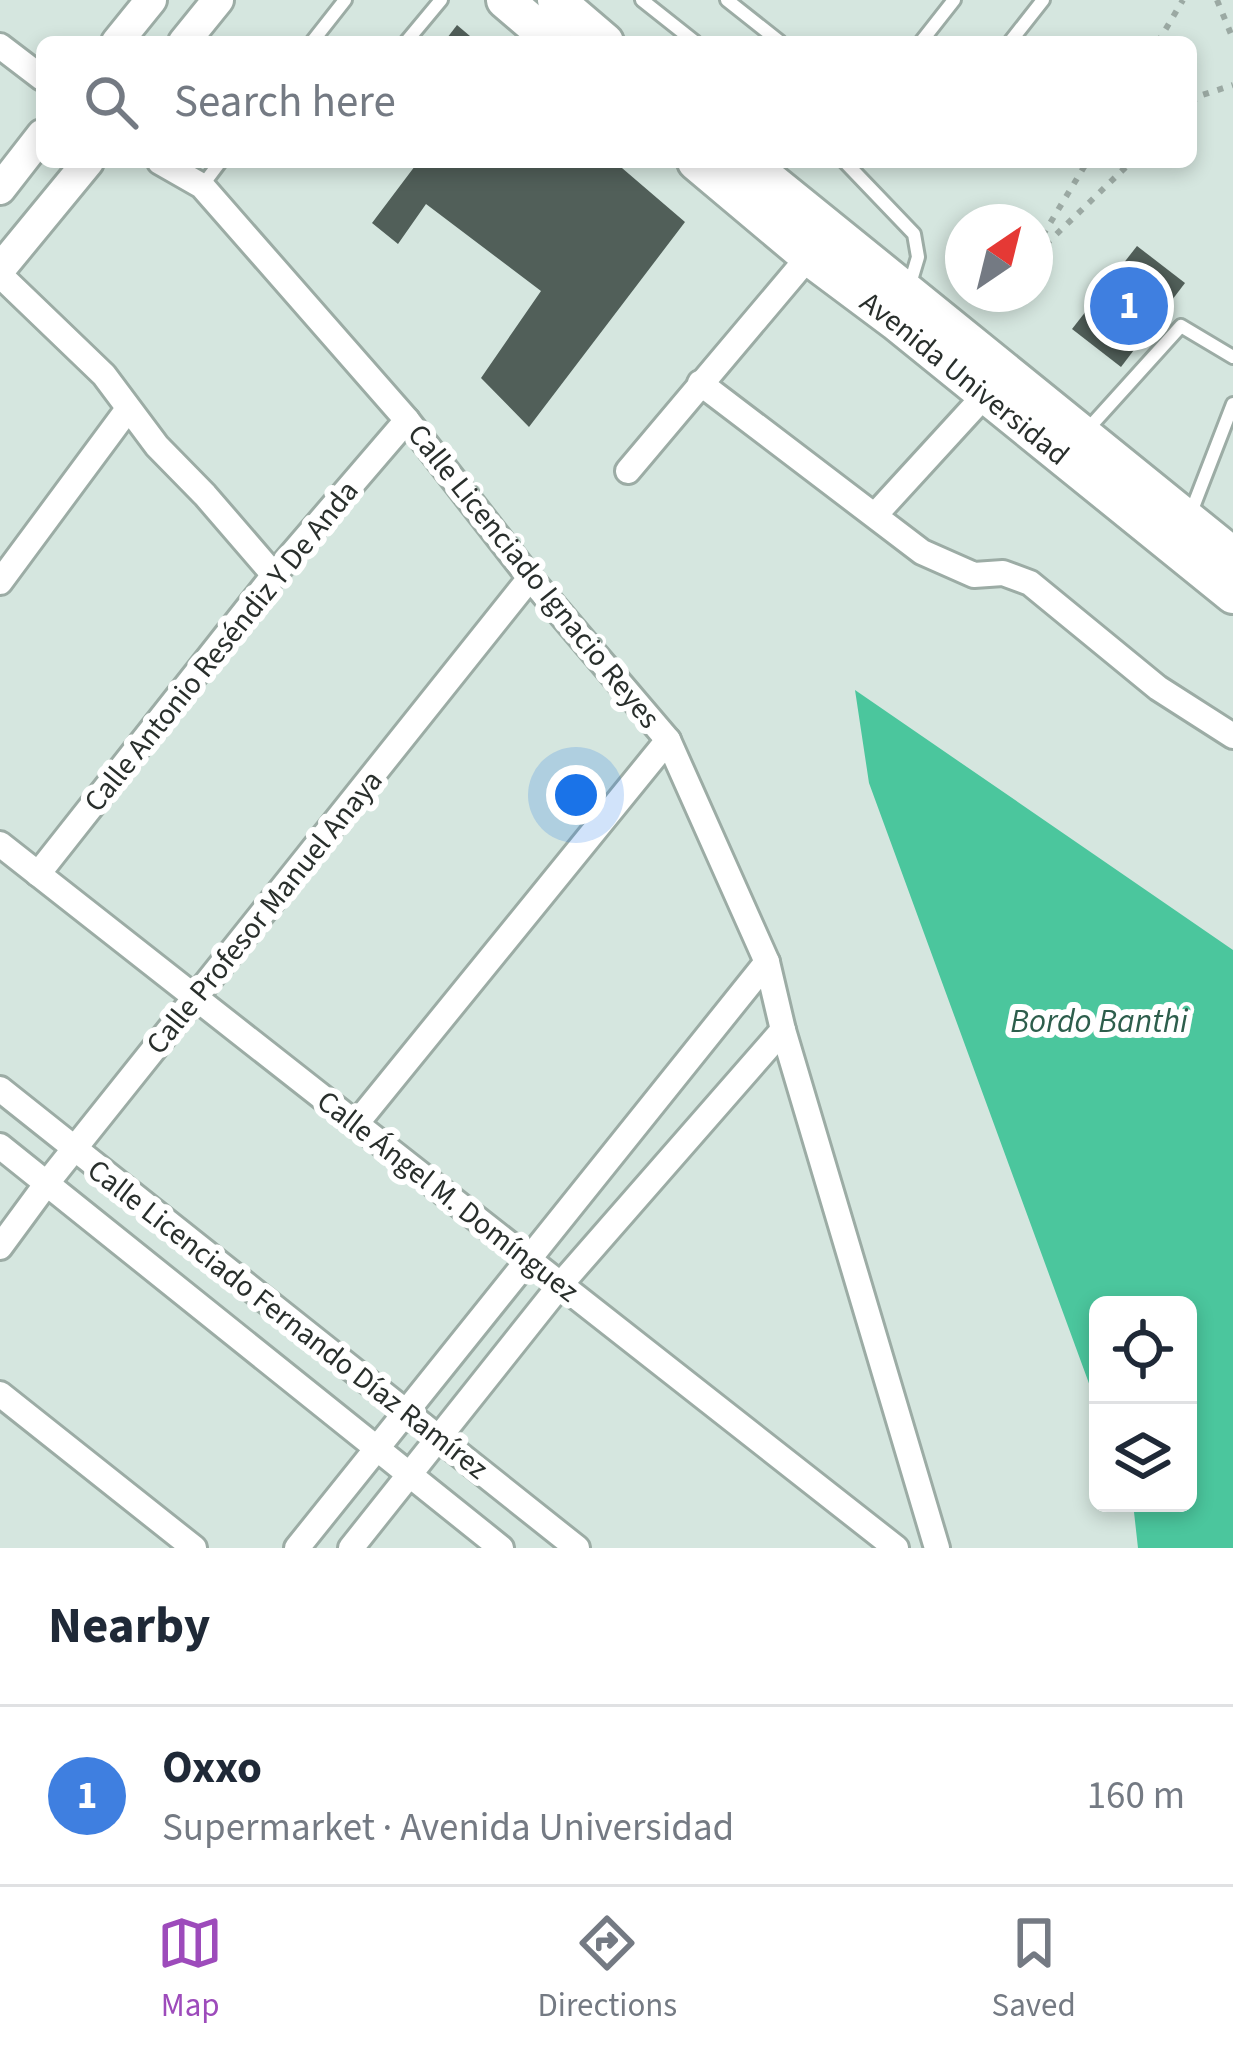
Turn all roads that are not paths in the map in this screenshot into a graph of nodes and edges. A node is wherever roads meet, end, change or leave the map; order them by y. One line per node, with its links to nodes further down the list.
1 (152, 0): 11 (street)
2 (218, 0): 12 (street)
3 (345, 0): 13 (lane)
4 (441, 0): 14 (lane)
5 (505, 0): 15 (main road)
6 (556, 0): 16 (main road)
7 (641, 0): 17 (lane)
8 (728, 0): 18 (lane)
9 (954, 0): 19 (lane)
10 (1043, 0): 20 (lane)
11 (122, 36)
12 (189, 36)
13 (317, 36)
14 (411, 36)
15 (547, 36)
16 (598, 36)
17 (687, 36)
18 (773, 36)
19 (926, 36)
20 (1015, 36)
21 (0, 46): 22 (street)
22 (36, 73)
23 (36, 143): 31 (street)
24 (83, 168): 33 (street)
25 (170, 168): 30 (street, Calle Licenciado Ignacio Reyes)
26 (216, 168): 30 (lane)
27 (705, 168): 32 (main road, Avenida Universidad)
28 (752, 168): 32 (main road, Avenida Universidad)
29 (851, 168): 34 (lane)
30 (202, 186): 40 (street, Calle Licenciado Ignacio Reyes)
31 (0, 189)
32 (819, 244): 34 (main road, Avenida Universidad); 36 (street); 37 (main road, Avenida Universidad)
33 (0, 272): 39 (street)
34 (908, 293): 41 (main road, Avenida Universidad)
35 (1233, 358): 41 (lane)
36 (700, 383): 42 (street); 43 (street)
37 (985, 394): 43 (street); 49 (main road, Avenida Universidad)
38 (1233, 404): 44 (lane)
39 (128, 409): 46 (street); 48 (street)
40 (407, 420): 46 (street, Calle Antonio Reséndiz Y De Anda); 47 (street, Calle Licenciado Ignacio Reyes)
41 (1083, 435): 44 (main road, Avenida Universidad)
42 (628, 471)
43 (876, 514): 50 (street)
44 (1188, 520): 45 (main road, Avenida Universidad)
45 (1233, 556)
46 (274, 574): 53 (street, Calle Antonio Reséndiz Y De Anda)
47 (530, 578): 51 (street, Calle Licenciado Ignacio Reyes); 55 (street, Calle Profesor Manuel Anaya)
48 (0, 582)
49 (1233, 595)
50 (1233, 736)
51 (668, 740): 54 (street, Calle Licenciado Ignacio Reyes); 58 (street)
52 (0, 844): 53 (street, Calle Ángel M. Domínguez)
53 (38, 874): 55 (street, Calle Ángel M. Domínguez)
54 (767, 962): 56 (street, Calle Licenciado Ignacio Reyes); 63 (street)
55 (195, 997): 58 (street, Calle Ángel M. Domínguez); 60 (street, Calle Profesor Manuel Anaya)
56 (783, 1030): 64 (street); 76 (street, Calle Licenciado Ignacio Reyes)
57 (0, 1090): 60 (street, Calle Licenciado Fernando Díaz Ramírez)
58 (356, 1124): 63 (street, Calle Ángel M. Domínguez)
59 (0, 1146): 61 (street, Calle Licenciado Fernando Díaz Ramírez)
60 (74, 1149): 61 (street, Calle Profesor Manuel Anaya); 66 (street, Calle Licenciado Fernando Díaz Ramírez)
61 (46, 1183): 62 (street, Calle Profesor Manuel Anaya); 68 (street, Calle Licenciado Fernando Díaz Ramírez)
62 (0, 1247)
63 (529, 1260): 64 (street, Calle Ángel M. Domínguez); 66 (street)
64 (561, 1285): 67 (street); 75 (street, Calle Ángel M. Domínguez)
65 (0, 1394): 70 (street)
66 (405, 1413): 67 (street, Calle Licenciado Fernando Díaz Ramírez); 68 (street)
67 (438, 1438): 69 (street); 74 (street, Calle Licenciado Fernando Díaz Ramírez)
68 (377, 1449): 69 (street, Calle Licenciado Fernando Díaz Ramírez); 71 (street)
69 (410, 1474): 72 (street); 73 (street, Calle Licenciado Fernando Díaz Ramírez)
70 (194, 1548)
71 (297, 1548)
72 (351, 1548)
73 (501, 1548)
74 (577, 1548)
75 (896, 1548)
76 (937, 1548)

